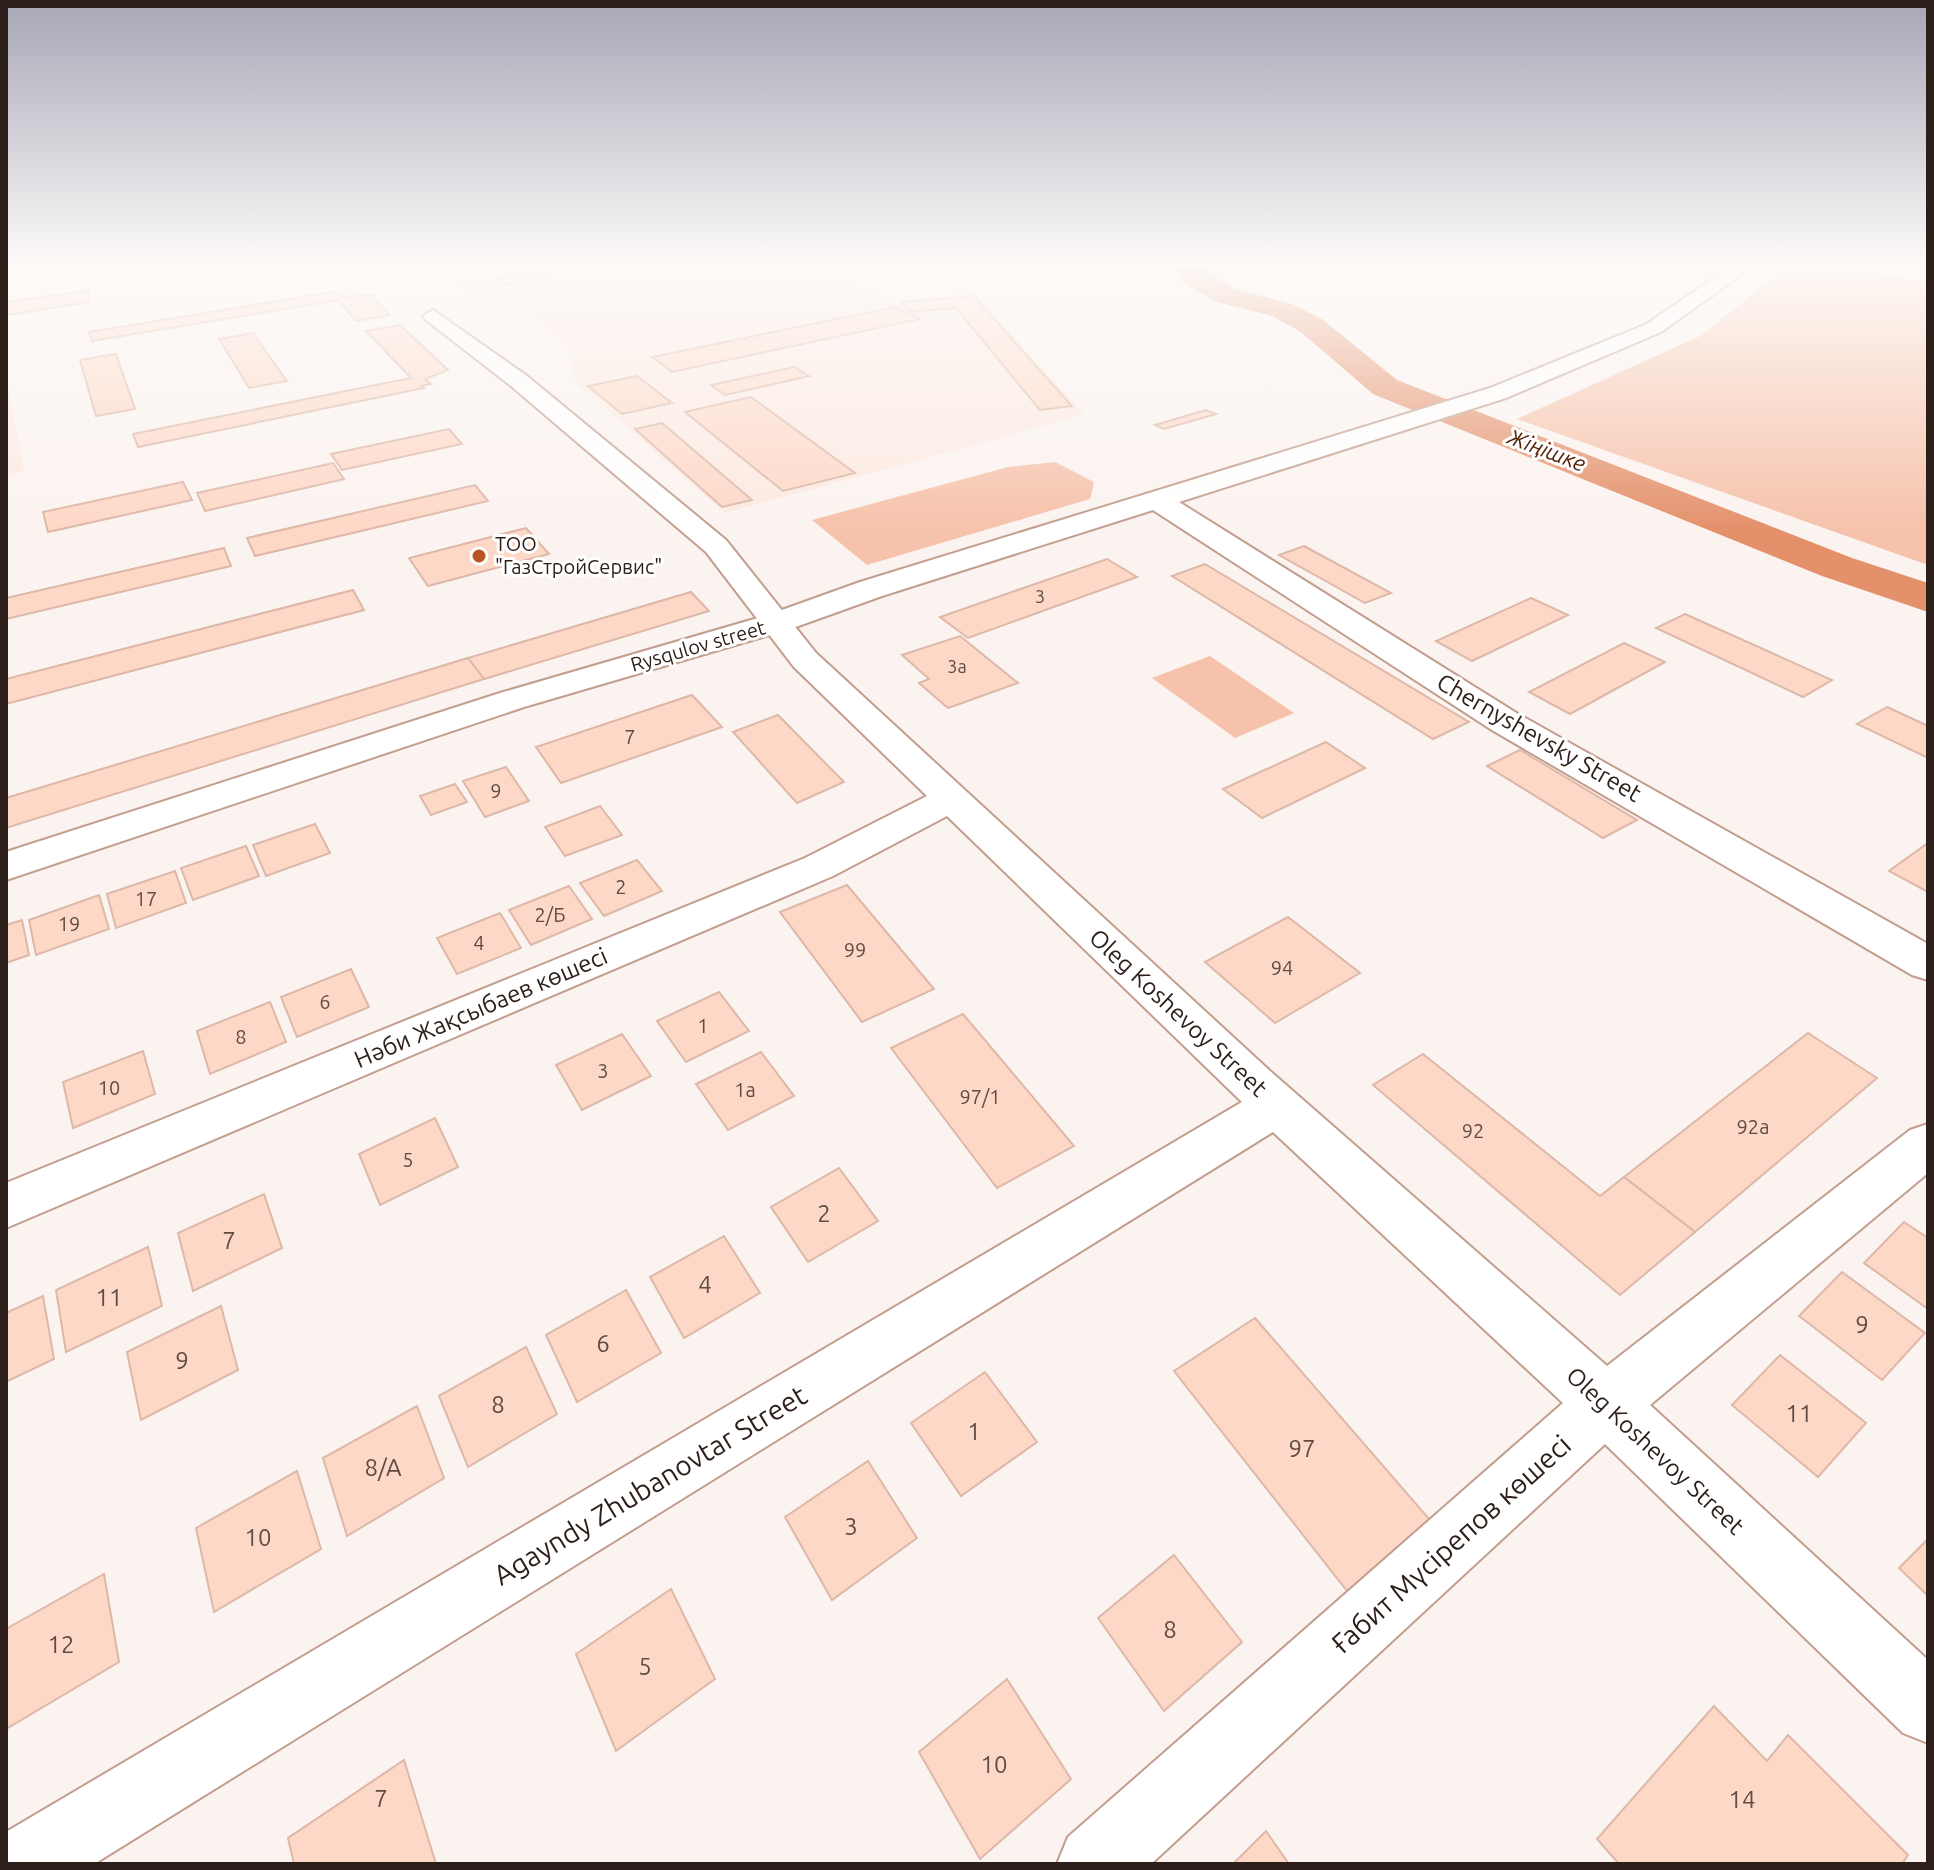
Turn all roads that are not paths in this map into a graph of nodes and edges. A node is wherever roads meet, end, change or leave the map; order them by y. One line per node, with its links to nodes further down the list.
1 (484, 354): 4 (street, Oleg Koshevoy Street)
2 (1591, 354): 3 (street, Rysqulov street)
3 (1157, 500): 4 (street, Rysqulov street); 7 (street, Chernyshevsky Street)
4 (779, 622): 5 (street, Oleg Koshevoy Street); 6 (street, Rysqulov street)
5 (952, 798): 8 (street, Oleg Koshevoy Street); 10 (street, Нәби Жақсыбаев көшесі)
6 (6, 866)
7 (1928, 964)
8 (1276, 1106): 11 (street, Oleg Koshevoy Street); 13 (street, Agayndy Zhubanovtar Street)
9 (1928, 1144): 11 (street, Ғабит Мүсірепов көшесі)
10 (6, 1206)
11 (1606, 1404): 12 (street, Oleg Koshevoy Street); 14 (street, Ғабит Мүсірепов көшесі)
12 (1928, 1708)
13 (24, 1864)
14 (1095, 1864)

